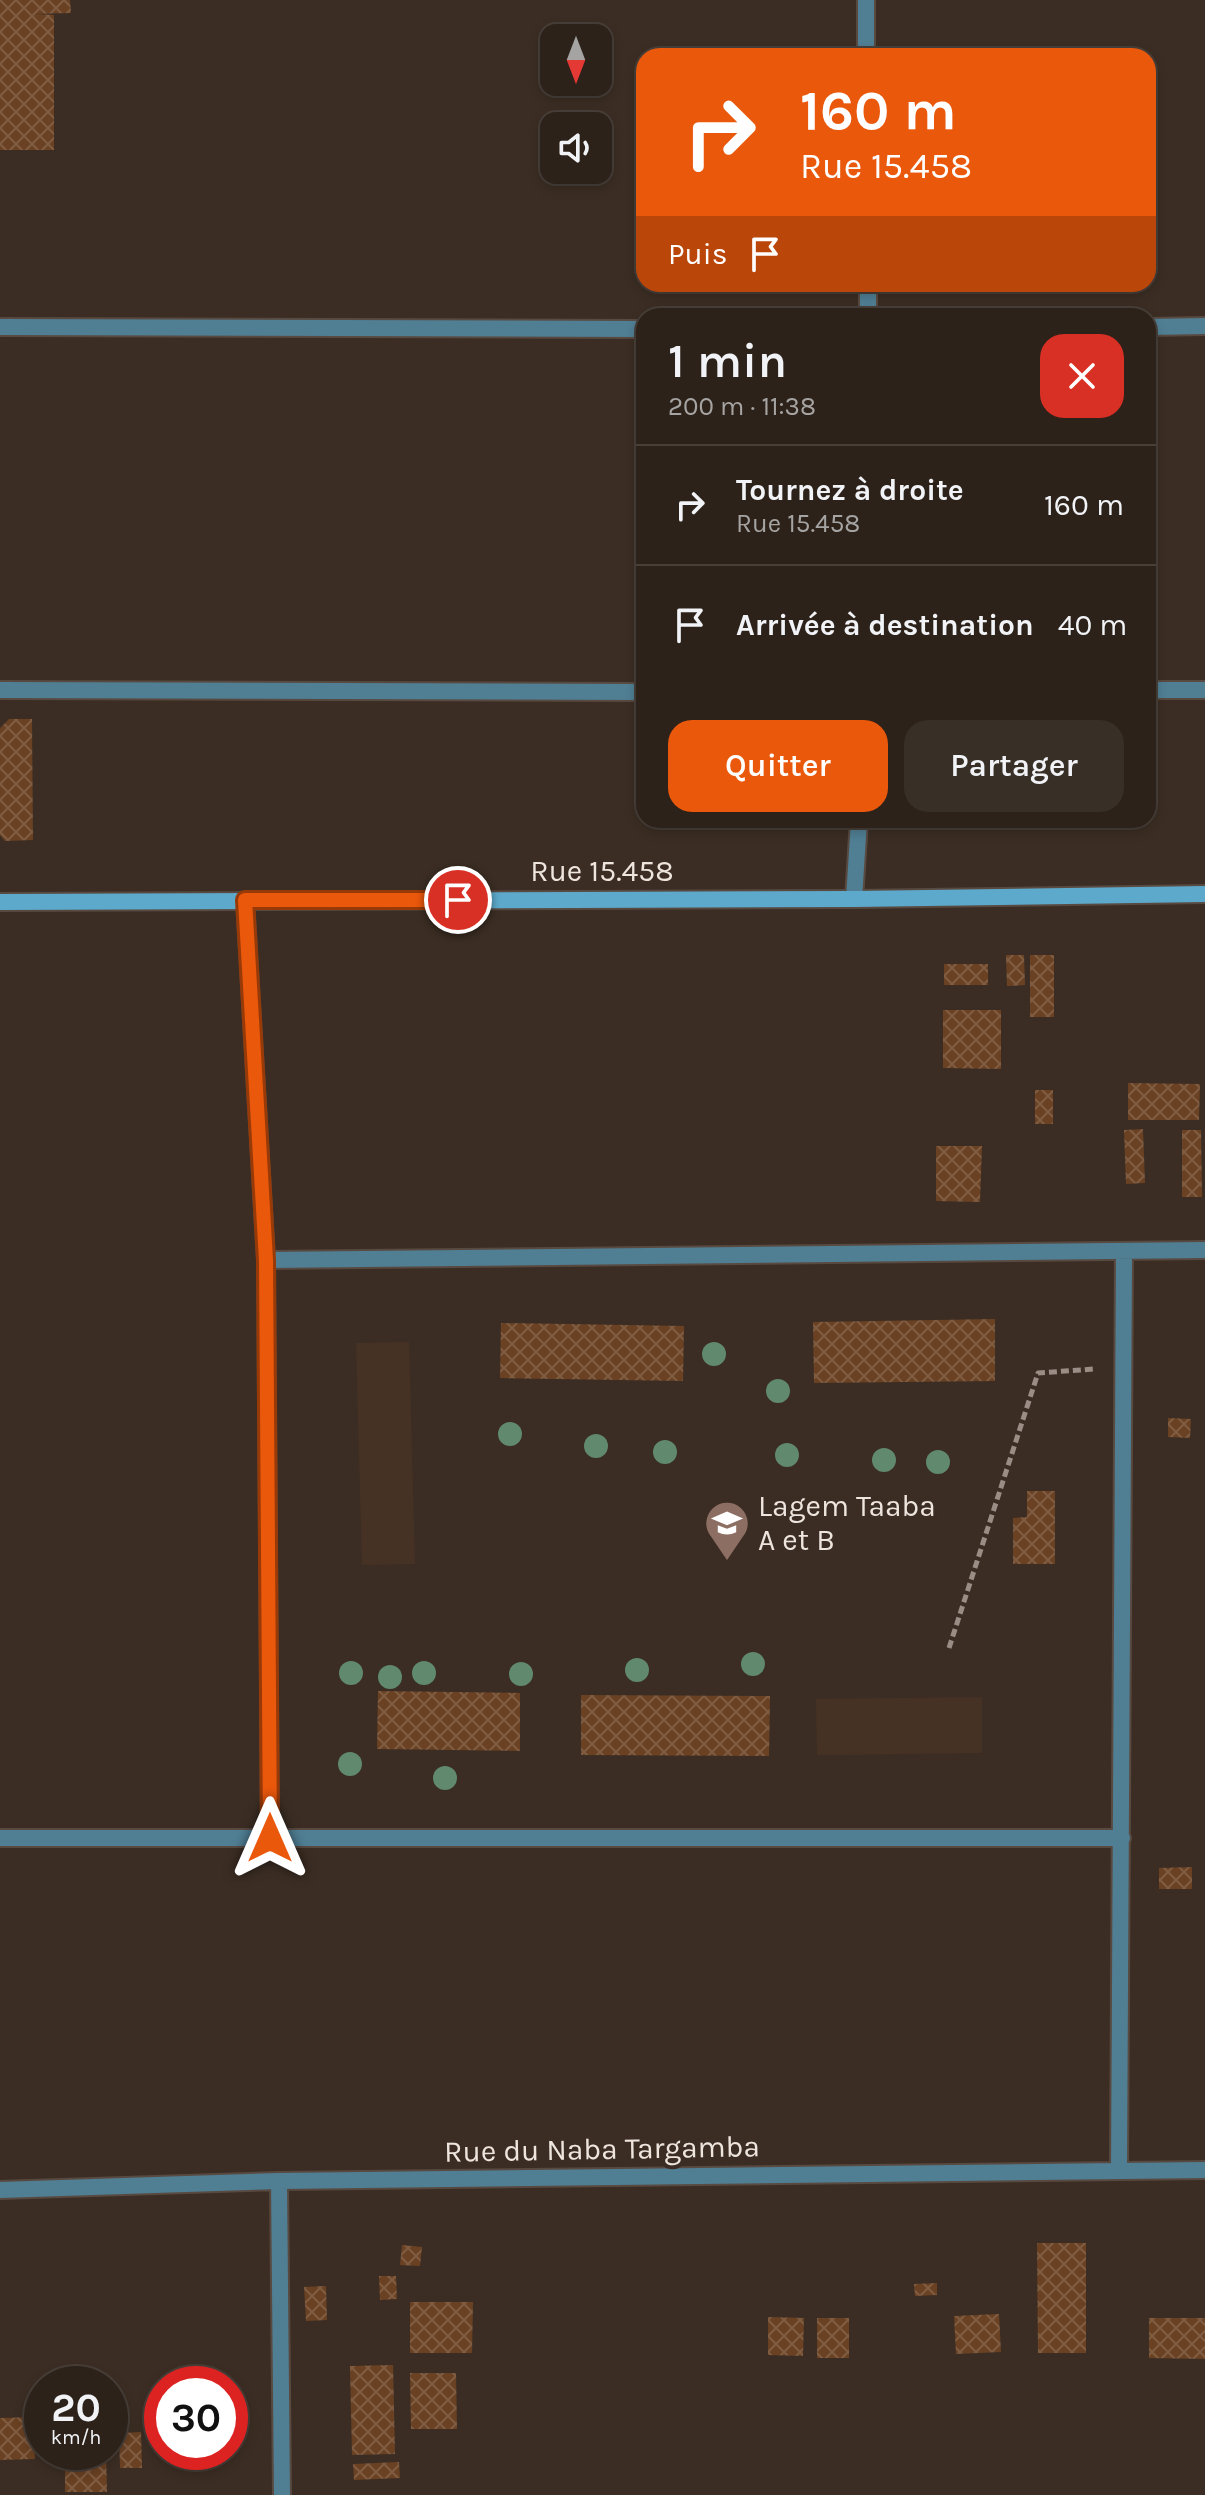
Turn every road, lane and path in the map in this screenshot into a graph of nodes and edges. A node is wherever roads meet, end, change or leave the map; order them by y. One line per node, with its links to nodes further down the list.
1 (866, 0): 2 (street)
2 (866, 48)
3 (1205, 326): 5 (street)
4 (0, 327): 6 (street)
5 (1156, 327)
6 (636, 329)
7 (0, 690): 10 (street)
8 (1156, 690): 9 (street)
9 (1205, 690)
10 (636, 692)
11 (858, 828): 13 (street)
12 (1205, 894): 13 (main road, Rue 15.458)
13 (854, 899): 14 (main road, Rue 15.458)
14 (245, 900): 15 (main road, Rue 15.458); 18 (street)
15 (0, 902)
16 (1205, 1250): 17 (street)
17 (1124, 1251): 18 (street); 19 (street)
18 (266, 1260): 22 (street)
19 (1123, 1367): 20 (path); 23 (street)
20 (949, 1648)
21 (0, 1838): 22 (street)
22 (270, 1838): 23 (street)
23 (1122, 1838): 25 (street)
24 (1205, 2170): 25 (street, Rue du Naba Targamba)
25 (1119, 2171): 26 (street, Rue du Naba Targamba)
26 (279, 2181): 27 (street, Rue du Naba Targamba); 28 (street)
27 (0, 2190)
28 (282, 2495)

